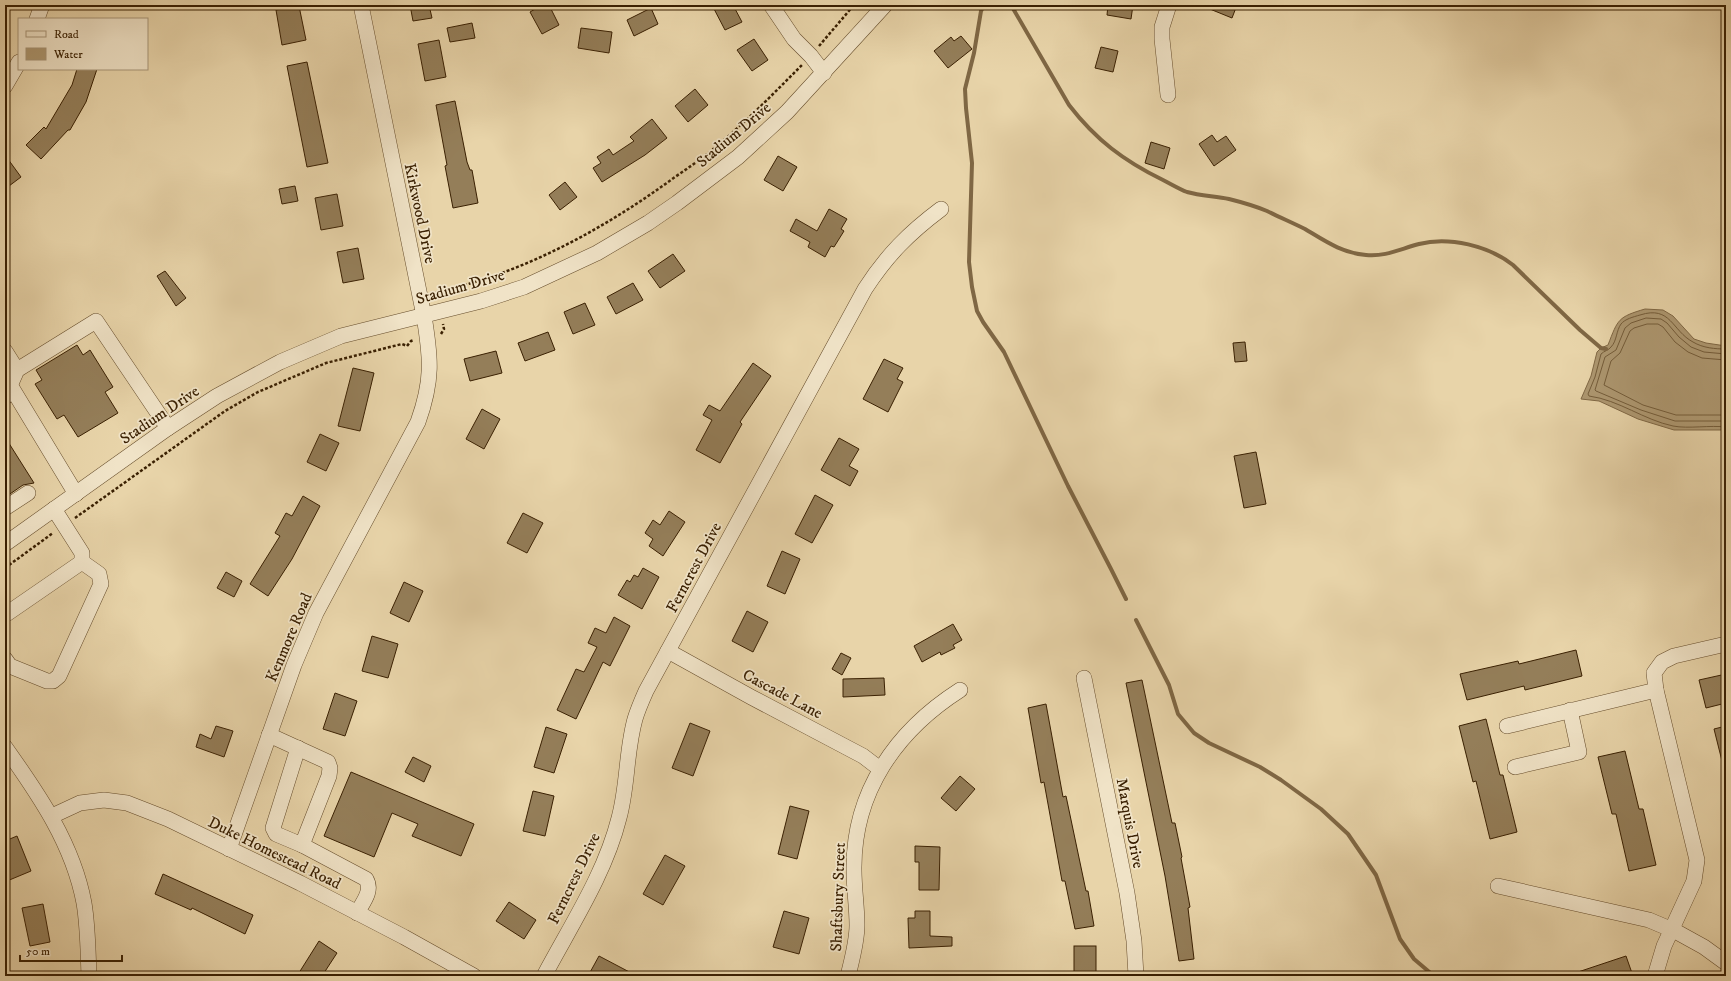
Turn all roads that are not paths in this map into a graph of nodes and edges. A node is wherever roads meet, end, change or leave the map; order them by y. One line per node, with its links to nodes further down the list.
1 (42, 5): 6 (street)
2 (361, 5): 12 (street, Kirkwood Drive)
3 (771, 5): 8 (street)
4 (885, 5): 8 (street, Stadium Drive)
5 (1169, 5): 10 (street)
6 (38, 18)
7 (18, 64): 9 (street)
8 (824, 73): 12 (street, Stadium Drive)
9 (5, 86)
10 (1168, 95)
11 (941, 209): 26 (street, Ferncrest Drive)
12 (424, 316): 16 (street, Stadium Drive); 17 (street, Kirkwood Drive)
13 (5, 351): 14 (street)
14 (17, 370): 15 (street); 16 (street)
15 (7, 391): 19 (street)
16 (168, 428): 19 (street, Stadium Drive)
17 (404, 450): 33 (street, Kenmore Road)
18 (28, 493): 20 (street)
19 (76, 494): 21 (street, Stadium Drive)
20 (5, 508)
21 (54, 509): 22 (street, Stadium Drive); 23 (street)
22 (5, 544)
23 (82, 562): 24 (street); 27 (street)
24 (5, 614)
25 (1726, 644): 30 (street)
26 (668, 651): 37 (street, Cascade Lane); 47 (street, Ferncrest Drive)
27 (5, 658)
28 (1084, 678): 49 (street, Marquis Drive)
29 (960, 690): 37 (street, Shaftsbury Street)
30 (1656, 690): 31 (street); 43 (street)
31 (1570, 710): 32 (street); 36 (street)
32 (1507, 726)
33 (269, 735): 35 (street); 40 (street, Kenmore Road)
34 (5, 747): 38 (street)
35 (298, 748): 39 (street); 39 (street)
36 (1515, 767)
37 (880, 769): 48 (street, Shaftsbury Street)
38 (52, 816): 40 (street, Duke Homestead Road); 45 (street)
39 (302, 845): 42 (street)
40 (229, 849): 42 (street, Duke Homestead Road)
41 (1498, 886): 43 (street)
42 (357, 913): 46 (street, Duke Homestead Road)
43 (1671, 929): 44 (street); 50 (street)
44 (1726, 963)
45 (89, 976)
46 (474, 976)
47 (544, 976)
48 (848, 976)
49 (1136, 976)
50 (1655, 976)

